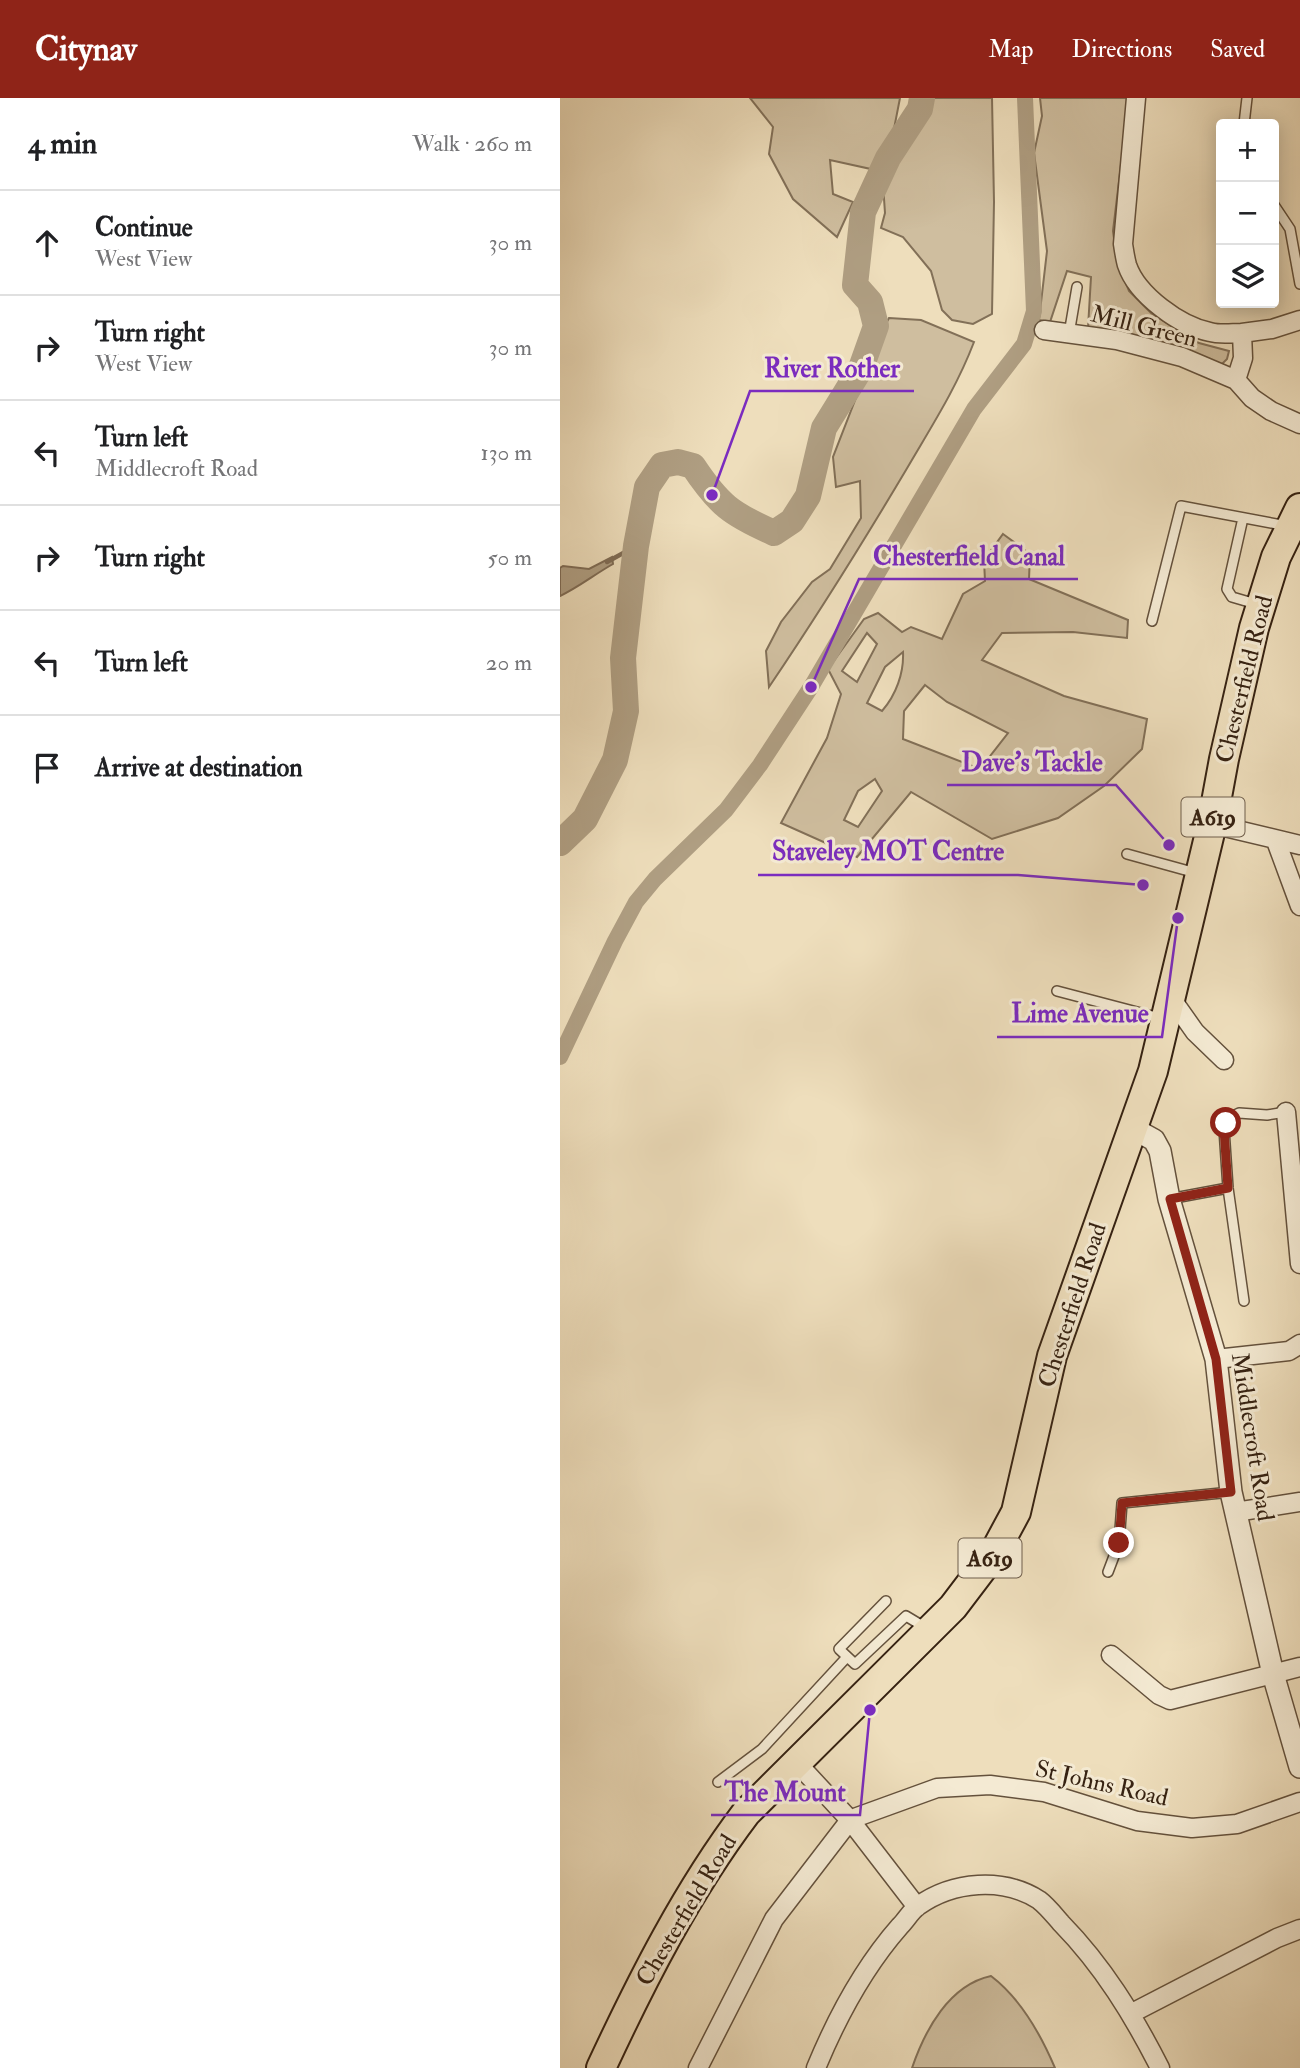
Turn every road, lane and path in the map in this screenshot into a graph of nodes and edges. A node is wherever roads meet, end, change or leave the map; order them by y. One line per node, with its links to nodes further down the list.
1 (1136, 98): 9 (street)
2 (1247, 98): 3 (lane)
3 (1245, 119)
4 (1279, 212): 5 (lane)
5 (1300, 284)
6 (1077, 287): 10 (lane)
7 (1300, 320): 9 (street)
8 (1044, 330): 10 (street, Mill Green)
9 (1242, 333): 11 (street)
10 (1069, 334): 11 (street, Mill Green)
11 (1236, 380): 12 (street, Mill Green)
12 (1300, 424)
13 (1243, 518): 14 (lane); 15 (lane); 16 (lane)
14 (1295, 518): 15 (highway, Chesterfield Road / A619)
15 (1261, 606): 17 (highway, Chesterfield Road / A619)
16 (1153, 621)
17 (1212, 824): 18 (street); 24 (highway, Chesterfield Road / A619)
18 (1276, 841): 19 (street); 22 (street)
19 (1300, 845)
20 (1127, 854): 21 (lane)
21 (1198, 874)
22 (1300, 906)
23 (1057, 991): 24 (lane)
24 (1168, 1009): 25 (street); 27 (highway, Chesterfield Road / A619)
25 (1224, 1059)
26 (1286, 1112): 28 (lane); 30 (street)
27 (1134, 1129): 29 (street, Middlecroft Road); 38 (highway, Chesterfield Road / A619)
28 (1228, 1188): 29 (lane); 31 (lane)
29 (1170, 1199): 33 (street, Middlecroft Road)
30 (1300, 1264)
31 (1244, 1301)
32 (1300, 1344): 33 (street)
33 (1216, 1359): 34 (street, Middlecroft Road)
34 (1233, 1502): 35 (street); 36 (lane); 42 (street, Middlecroft Road)
35 (1300, 1502)
36 (1108, 1572)
37 (886, 1601): 40 (lane)
38 (931, 1631): 40 (lane); 43 (highway, Chesterfield Road / A619)
39 (1111, 1655): 42 (street)
40 (847, 1657): 45 (lane)
41 (1300, 1667): 42 (street)
42 (1273, 1674): 44 (street, Middlecroft Road)
43 (797, 1763): 47 (street); 51 (highway, Chesterfield Road / A619)
44 (1300, 1767)
45 (718, 1782)
46 (1300, 1802): 47 (street, St Johns Road)
47 (850, 1820): 48 (street); 52 (street)
48 (917, 1907): 50 (street); 53 (street)
49 (1300, 1929): 50 (street)
50 (1132, 2013): 54 (street)
51 (601, 2068)
52 (698, 2068)
53 (816, 2068)
54 (1160, 2068)

